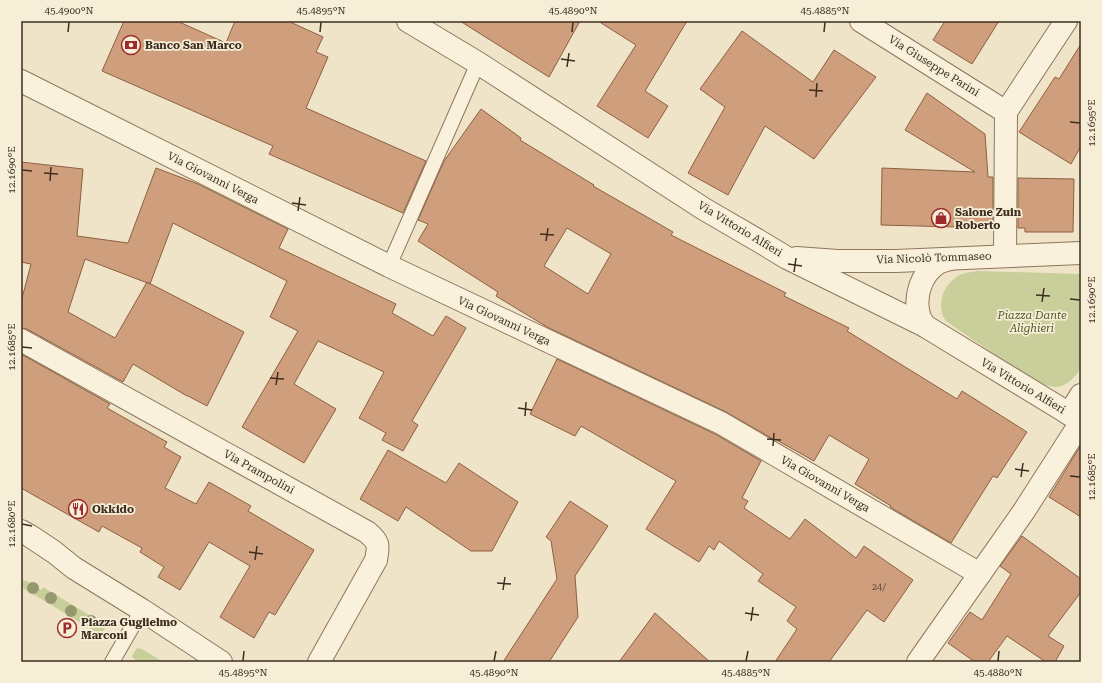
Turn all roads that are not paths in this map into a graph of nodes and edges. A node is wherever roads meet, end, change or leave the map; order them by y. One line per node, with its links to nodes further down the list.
1 (408, 21): 4 (street, Via Vittorio Alfieri)
2 (861, 21): 6 (street, Via Giuseppe Parini)
3 (1066, 21): 6 (street)
4 (478, 63): 9 (street, Via Vittorio Alfieri); 11 (lane)
5 (21, 81): 11 (street, Via Giovanni Verga)
6 (1006, 112): 8 (street)
7 (1081, 253): 8 (street, Via Nicolò Tommaseo)
8 (1005, 256): 10 (street, Via Nicolò Tommaseo)
9 (787, 258): 10 (street, Via Nicolò Tommaseo); 12 (street, Via Vittorio Alfieri)
10 (952, 258): 12 (street)
11 (389, 266): 19 (street, Via Giovanni Verga)
12 (925, 326): 15 (street, Via Vittorio Alfieri)
13 (21, 340): 23 (street, Via Prampolini)
14 (1081, 395): 15 (street)
15 (1077, 419): 19 (street)
16 (21, 531): 18 (street)
17 (21, 549): 18 (street)
18 (74, 568): 20 (street)
19 (980, 574): 24 (street)
20 (142, 610): 21 (lane); 22 (street)
21 (112, 662)
22 (221, 662)
23 (319, 662)
24 (918, 662)

